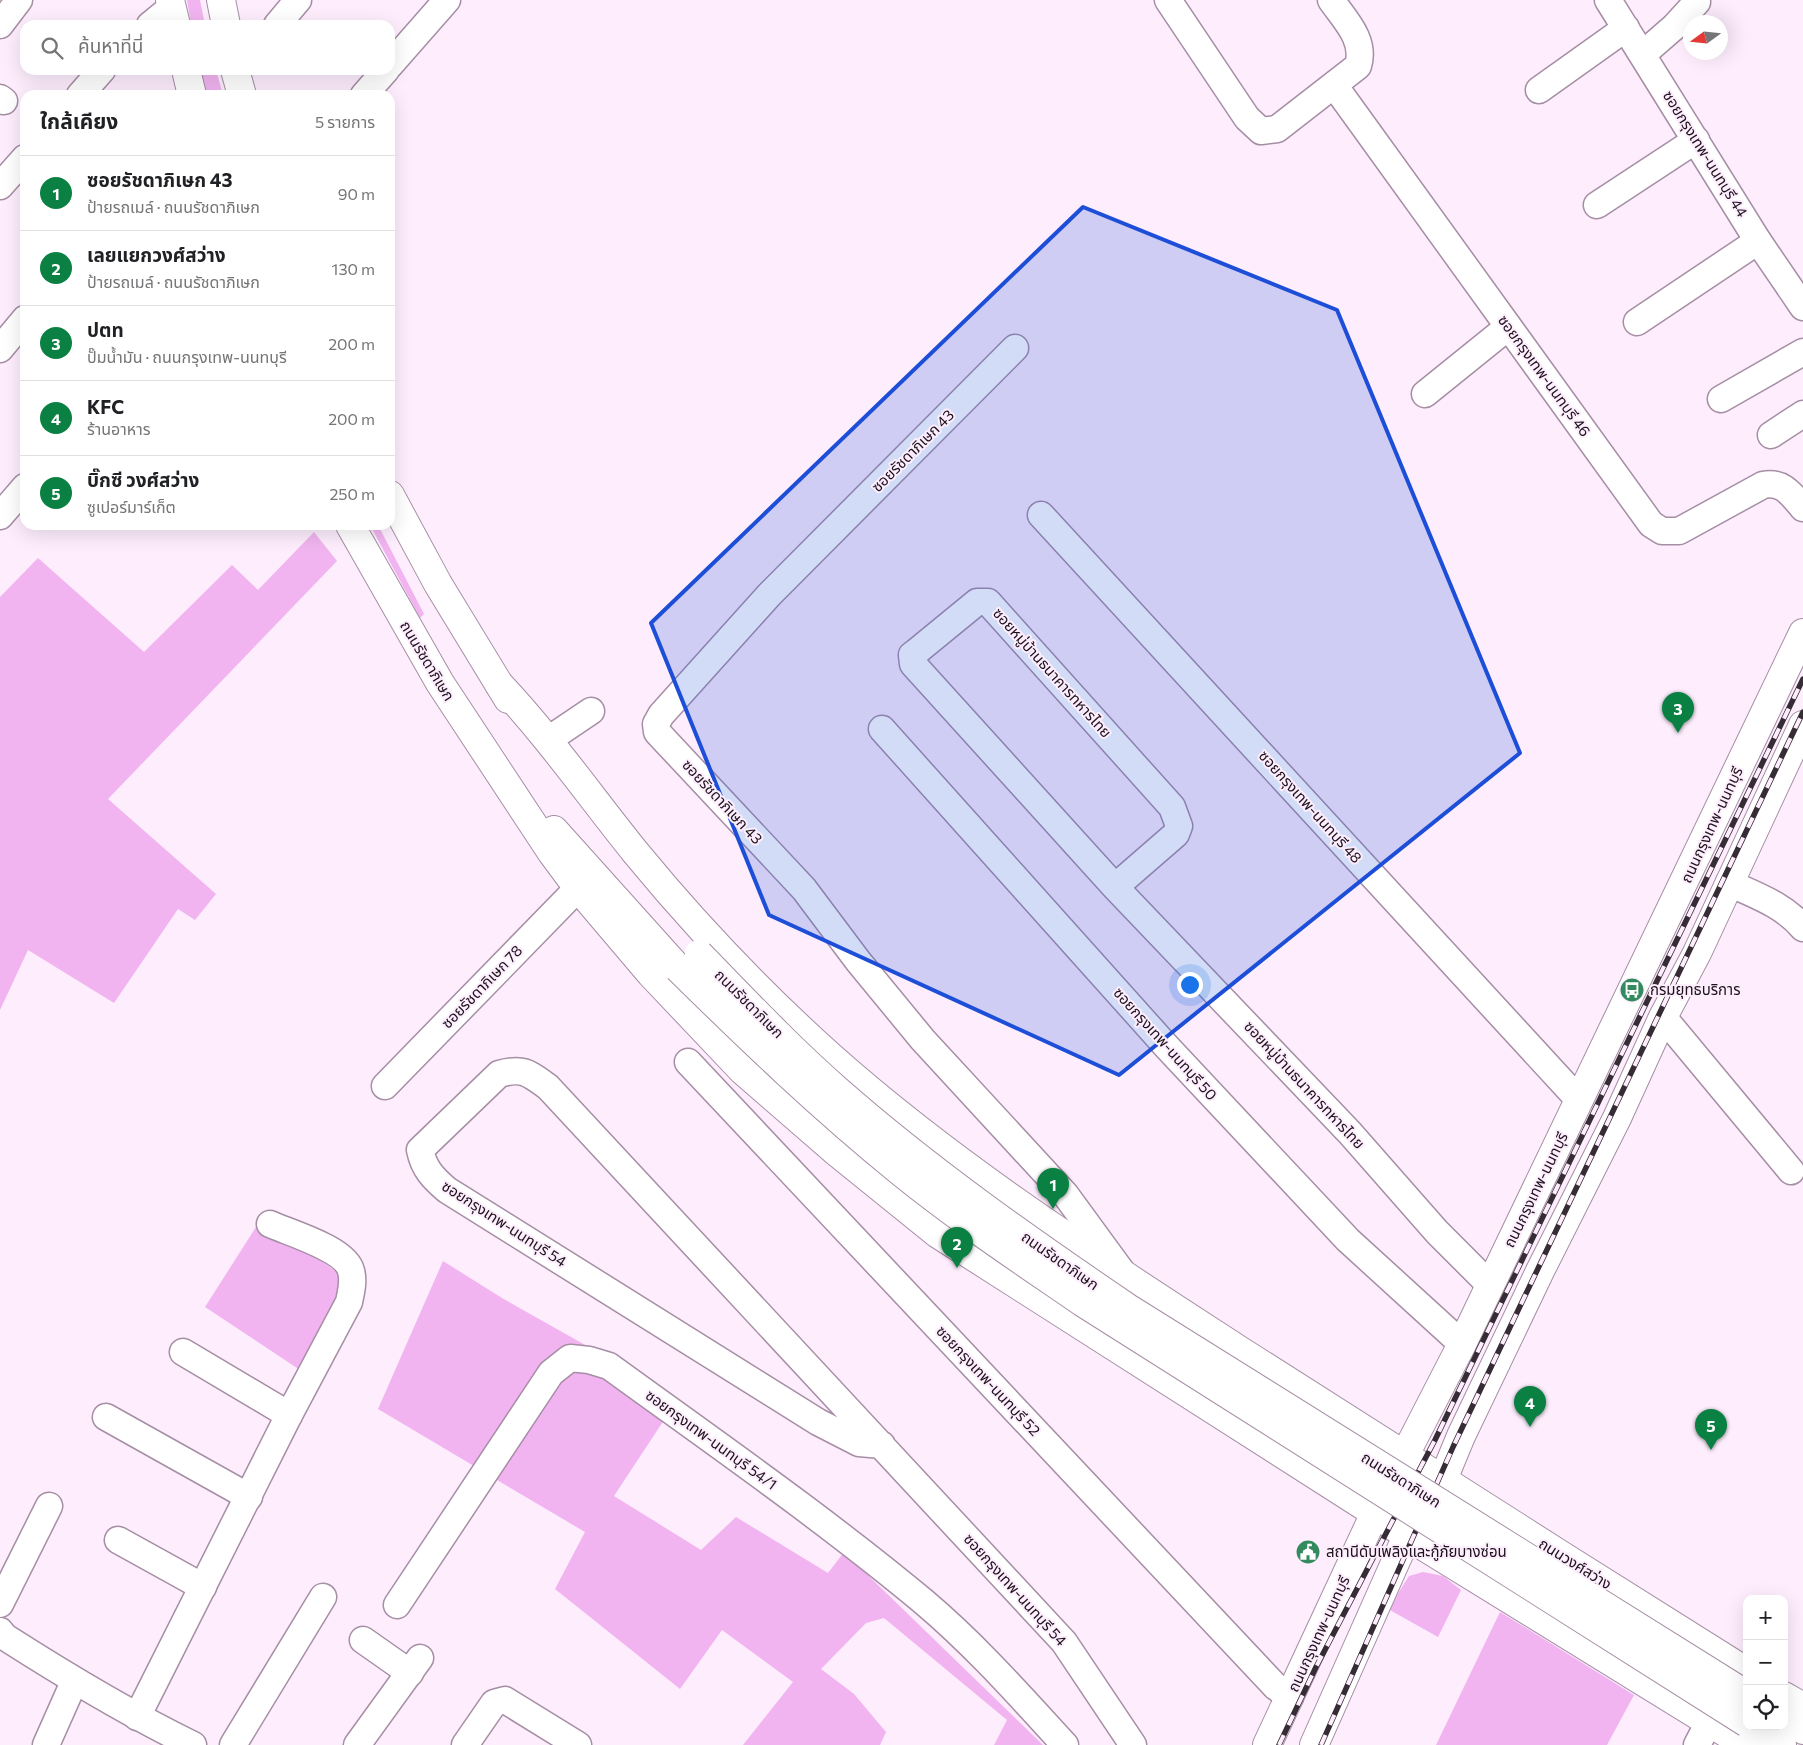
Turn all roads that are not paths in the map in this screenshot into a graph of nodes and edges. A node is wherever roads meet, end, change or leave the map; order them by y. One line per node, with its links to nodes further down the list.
1 (19, 0): 13 (street)
2 (221, 0): 11 (main road)
3 (298, 0): 12 (street)
4 (447, 0): 16 (street)
5 (1168, 0): 20 (street)
6 (1331, 0): 20 (street)
7 (1608, 0): 14 (street, ซอยกรุงเทพ-นนทบุรี 44)
8 (1697, 2): 15 (street)
9 (173, 11): 10 (street)
10 (158, 20)
11 (225, 20)
12 (281, 20)
13 (0, 25)
14 (1626, 28): 15 (street, ซอยกรุงเทพ-นนทบุรี 44); 24 (street)
15 (1642, 54): 25 (street, ซอยกรุงเทพ-นนทบุรี 44)
16 (395, 59)
17 (98, 75): 21 (street)
18 (187, 75): 22 (main road)
19 (382, 75): 23 (street)
20 (1334, 85): 33 (street, ซอยกรุงเทพ-นนทบุรี 46)
21 (84, 90)
22 (191, 90)
23 (368, 90)
24 (1539, 90)
25 (1696, 140): 28 (street); 29 (street, ซอยกรุงเทพ-นนทบุรี 44)
26 (20, 164): 27 (street)
27 (0, 186)
28 (1597, 205)
29 (1758, 241): 30 (street, ซอยกรุงเทพ-นนทบุรี 44); 31 (street)
30 (1800, 295)
31 (1637, 322)
32 (20, 325): 35 (street)
33 (1508, 327): 37 (street); 43 (street, ซอยกรุงเทพ-นนทบุรี 46)
34 (1015, 348): 66 (street, ซอยรัชดาภิเษก 43)
35 (0, 349)
36 (1803, 352): 38 (street)
37 (1425, 394)
38 (1722, 399)
39 (1803, 414): 40 (street)
40 (1770, 435)
41 (20, 493): 45 (street)
42 (395, 504): 48 (main road, ถนนรัชดาภิเษก)
43 (1803, 508)
44 (1041, 515): 63 (street, ซอยกรุงเทพ-นนทบุรี 48)
45 (0, 516)
46 (353, 530): 53 (main road, ถนนรัชดาภิเษก)
47 (1803, 633): 54 (main road, ถนนกรุงเทพ-นนทบุรี)
48 (498, 684): 52 (main road, ถนนรัชดาภิเษก); 59 (main road, ถนนรัชดาภิเษก)
49 (591, 711): 52 (street)
50 (1803, 725): 55 (main road)
51 (882, 729): 69 (street, ซอยกรุงเทพ-นนทบุรี 50)
52 (548, 740): 66 (main road, ถนนรัชดาภิเษก)
53 (513, 791): 57 (main road, ถนนรัชดาภิเษก); 59 (main road, ถนนรัชดาภิเษก)
54 (1696, 858): 55 (main road); 63 (main road, ถนนกรุงเทพ-นนทบุรี)
55 (1729, 884): 58 (street); 60 (main road)
56 (1115, 887): 56 (street, ซอยหมู่บ้านธนาคารทหารไทย); 67 (street, ซอยหมู่บ้านธนาคารทหารไทย)
57 (578, 888): 62 (street, ซอยรัชดาภิเษก 78); 68 (main road, ถนนรัชดาภิเษก)
58 (1803, 928)
59 (688, 961): 91 (main road, ถนนรัชดาภิเษก, bridge); 96 (main road, ถนนรัชดาภิเษก, bridge)
60 (1663, 1017): 64 (street); 75 (main road)
61 (688, 1062): 92 (street, ซอยกรุงเทพ-นนทบุรี 52)
62 (385, 1086)
63 (1579, 1100): 67 (main road, ถนนกรุงเทพ-นนทบุรี)
64 (1791, 1171)
65 (270, 1224): 71 (street)
66 (1120, 1273): 68 (main road); 74 (main road, ถนนรัชดาภิเษก)
67 (1490, 1285): 69 (main road, ถนนกรุงเทพ-นนทบุรี)
68 (1081, 1326): 78 (main road, ถนนรัชดาภิเษก)
69 (1462, 1344): 74 (main road, ถนนกรุงเทพ-นนทบุรี)
70 (183, 1352): 71 (street)
71 (288, 1415): 76 (street)
72 (106, 1417): 76 (street)
73 (882, 1446): 73 (street, ซอยกรุงเทพ-นนทบุรี 54); 108 (street, ซอยกรุงเทพ-นนทบุรี 54)
74 (1403, 1455): 75 (main road, ถนนวงศ์สว่าง); 78 (main road, ถนนกรุงเทพ-นนทบุรี)
75 (1442, 1482): 79 (main road); 85 (main road, ถนนวงศ์สว่าง)
76 (249, 1497): 81 (street)
77 (49, 1506): 83 (street)
78 (1375, 1513): 79 (main road, ถนนรัชดาภิเษก); 92 (main road, ถนนกรุงเทพ-นนทบุรี)
79 (1407, 1536): 90 (main road); 110 (main road)
80 (118, 1540): 81 (street)
81 (203, 1587): 95 (street)
82 (323, 1597): 103 (street)
83 (0, 1604)
84 (396, 1605): 107 (street, ซอยกรุงเทพ-นนทบุรี 54/1)
85 (1674, 1626): 88 (main road, ถนนวงศ์สว่าง); 90 (main road)
86 (2, 1638): 89 (street)
87 (363, 1640): 104 (street)
88 (1743, 1669)
89 (74, 1682): 95 (street); 101 (street)
90 (1648, 1685): 100 (main road)
91 (1743, 1693)
92 (1290, 1697): 109 (main road, ถนนกรุงเทพ-นนทบุรี)
93 (1788, 1698): 94 (main road)
94 (1803, 1707)
95 (137, 1717): 102 (street)
96 (1743, 1720)
97 (1788, 1721): 99 (main road)
98 (1758, 1730): 112 (main road)
99 (1803, 1730)
100 (1703, 1734): 111 (main road)
101 (46, 1745)
102 (193, 1745)
103 (233, 1745)
104 (357, 1745)
105 (466, 1745): 106 (street)
106 (578, 1745)
107 (1066, 1745)
108 (1133, 1745)
109 (1267, 1745)
110 (1314, 1745)
111 (1746, 1745)
112 (1782, 1745)

